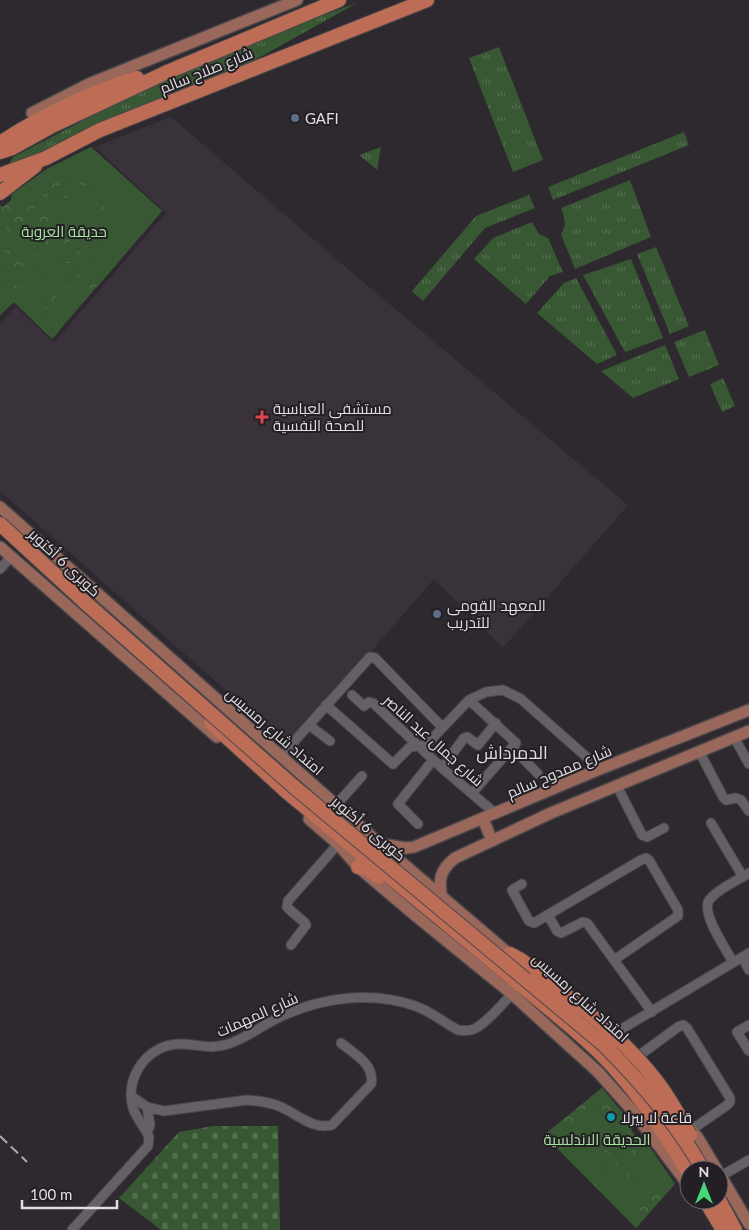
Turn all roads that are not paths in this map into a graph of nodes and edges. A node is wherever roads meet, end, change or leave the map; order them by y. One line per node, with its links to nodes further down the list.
1 (297, 0): 5 (main road, شارع صلاح سالم)
2 (339, 0): 4 (highway, شارع صلاح سالم)
3 (427, 0): 12 (highway, شارع صلاح سالم)
4 (319, 4): 6 (highway, شارع صلاح سالم)
5 (177, 48): 7 (main road); 8 (main road, شارع صلاح سالم)
6 (165, 73): 7 (highway); 11 (highway, شارع صلاح سالم)
7 (106, 88): 10 (highway)
8 (32, 113): 9 (highway)
9 (0, 132)
10 (0, 143)
11 (0, 152)
12 (46, 158): 13 (highway, شارع صلاح سالم); 16 (highway)
13 (28, 163): 14 (highway, شارع صلاح سالم); 15 (highway)
14 (0, 175)
15 (0, 182)
16 (0, 193)
17 (0, 507): 22 (main road, امتداد شارع رمسيس)
18 (0, 524): 82 (highway, كوبرى 6 أكتوبر, bridge)
19 (0, 535): 77 (highway, كوبرى 6 أكتوبر)
20 (0, 547): 21 (main road)
21 (11, 557): 23 (street); 24 (main road)
22 (64, 565): 24 (main road); 25 (main road, امتداد شارع رمسيس)
23 (0, 569)
24 (44, 585): 26 (main road)
25 (180, 668): 26 (main road); 40 (main road, امتداد شارع رمسيس)
26 (157, 684): 57 (main road)
27 (352, 695): 37 (street, شارع جمال عبد الناصر)
28 (469, 700): 31 (street); 33 (street); 44 (street)
29 (326, 705): 32 (street); 33 (street); 37 (street)
30 (749, 710): 44 (main road, شارع ممدوح سالم)
31 (496, 724): 38 (street); 43 (street)
32 (309, 725): 36 (street); 40 (street)
33 (442, 727): 37 (street)
34 (749, 731): 35 (main road)
35 (734, 737): 39 (main road); 42 (street)
36 (330, 741)
37 (420, 747): 41 (street, شارع جمال عبد الناصر)
38 (513, 748): 45 (street); 48 (street)
39 (699, 751): 47 (main road); 50 (street)
40 (282, 756): 49 (main road, امتداد شارع رمسيس)
41 (433, 760): 43 (street, شارع جمال عبد الناصر); 54 (street)
42 (749, 764)
43 (442, 768): 48 (street, شارع جمال عبد الناصر)
44 (600, 769): 51 (main road, شارع ممدوح سالم)
45 (538, 774)
46 (362, 776): 49 (street)
47 (617, 786): 55 (street); 56 (main road)
48 (472, 793): 51 (street, شارع جمال عبد الناصر)
49 (337, 804): 58 (main road, امتداد شارع رمسيس)
50 (749, 811)
51 (496, 814): 52 (main road, شارع ممدوح سالم)
52 (483, 819): 56 (main road); 58 (main road, شارع ممدوح سالم)
53 (711, 823): 60 (street)
54 (418, 824)
55 (664, 828)
56 (492, 841): 62 (main road)
57 (338, 844): 59 (main road); 64 (street)
58 (380, 844): 62 (main road, امتداد شارع رمسيس)
59 (358, 866): 70 (main road); 77 (highway)
60 (746, 875): 68 (street)
61 (522, 884): 63 (street)
62 (442, 898): 65 (main road, امتداد شارع رمسيس)
63 (548, 914): 67 (street); 67 (street)
64 (291, 945)
65 (510, 954): 73 (main road, امتداد شارع رمسيس); 82 (highway, bridge)
66 (746, 955): 68 (street); 69 (street)
67 (614, 960): 71 (street)
68 (733, 962): 71 (street)
69 (749, 970)
70 (512, 994): 78 (street, شارع المهمات); 88 (main road)
71 (652, 1012): 73 (street)
72 (749, 1025): 75 (street)
73 (607, 1038): 76 (main road, امتداد شارع رمسيس)
74 (341, 1044): 79 (street)
75 (749, 1051)
76 (630, 1062): 80 (main road, امتداد شارع رمسيس); 80 (street)
77 (617, 1070): 83 (highway, كوبرى 6 أكتوبر)
78 (131, 1096): 79 (street); 81 (street)
79 (147, 1107): 81 (street)
80 (691, 1130): 85 (main road, امتداد شارع رمسيس)
81 (147, 1133): 95 (street)
82 (694, 1155): 84 (highway, كوبرى 6 أكتوبر, bridge)
83 (681, 1160)
84 (697, 1160)
85 (711, 1160)
86 (749, 1160): 87 (street)
87 (729, 1169)
88 (679, 1173)
89 (729, 1187): 93 (main road, امتداد شارع رمسيس)
90 (704, 1210): 96 (main road)
91 (711, 1210): 97 (highway)
92 (724, 1210): 98 (highway)
93 (746, 1210): 94 (main road, امتداد شارع رمسيس)
94 (749, 1224)
95 (72, 1230)
96 (716, 1230)
97 (723, 1230)
98 (735, 1230)

